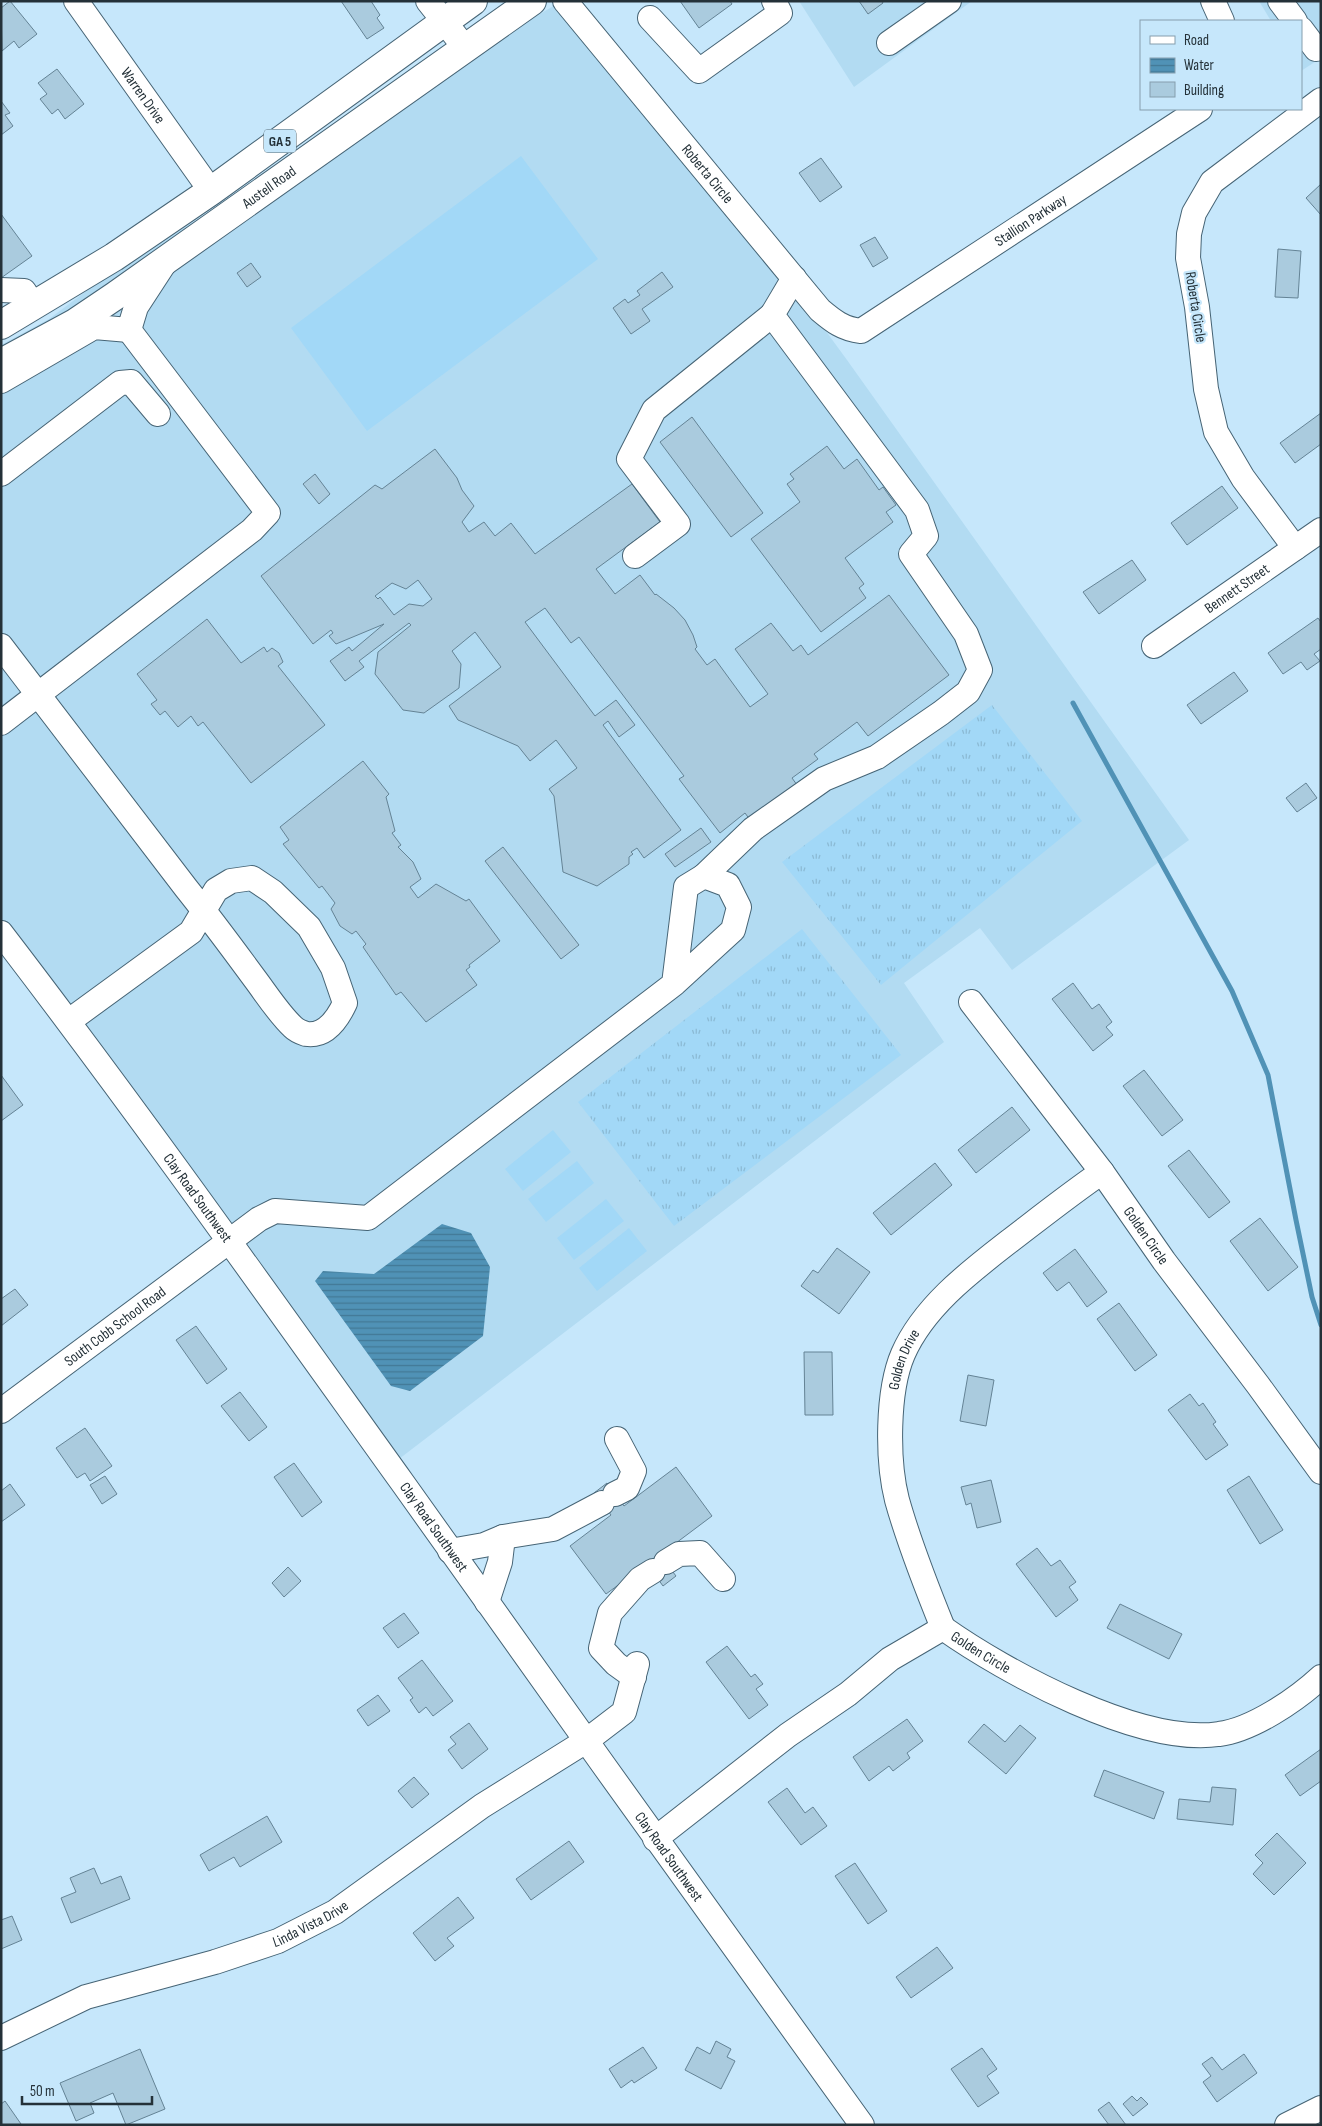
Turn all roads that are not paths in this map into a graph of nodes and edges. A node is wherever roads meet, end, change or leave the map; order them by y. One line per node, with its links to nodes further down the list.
1 (76, 1): 19 (street, Warren Drive)
2 (474, 1): 9 (main road, GA 5)
3 (532, 1): 15 (main road, Austell Road / GA 5)
4 (565, 1): 21 (street, Roberta Circle)
5 (774, 1): 10 (street)
6 (949, 1): 14 (street)
7 (1213, 1): 11 (street)
8 (1280, 1): 12 (street)
9 (436, 12): 15 (street); 19 (main road, GA 5)
10 (650, 18)
11 (1222, 20)
12 (1294, 20)
13 (1302, 31): 16 (street)
14 (889, 43)
15 (466, 49): 20 (main road, Austell Road / GA 5)
16 (1312, 51)
17 (1321, 100): 33 (street, Roberta Circle)
18 (1198, 110): 27 (street, Stallion Parkway)
19 (211, 191): 23 (main road, GA 5)
20 (166, 261): 26 (street); 28 (main road, Austell Road / GA 5)
21 (794, 278): 24 (street); 27 (street, Roberta Circle)
22 (1, 290): 23 (street)
23 (34, 306): 25 (main road, GA 5)
24 (772, 314): 34 (street); 39 (street)
25 (1, 325)
26 (129, 330): 29 (street); 37 (street)
27 (861, 331)
28 (1, 362)
29 (1, 381)
30 (158, 414): 31 (street)
31 (1, 474)
32 (1321, 530): 33 (street, Bennett Street)
33 (1295, 548): 36 (street, Bennett Street)
34 (636, 556)
35 (1, 646): 37 (street)
36 (1154, 646)
37 (39, 695): 38 (street); 40 (street)
38 (1, 723)
39 (704, 876): 42 (street); 42 (street, South Cobb School Road)
40 (203, 910): 40 (street); 44 (street)
41 (1, 933): 44 (street, Clay Road Southwest)
42 (674, 984): 46 (street, South Cobb School Road)
43 (970, 1002): 45 (street, Golden Circle)
44 (69, 1021): 46 (street, Clay Road Southwest)
45 (1102, 1172): 49 (street, Golden Circle); 54 (street, Golden Drive)
46 (230, 1242): 47 (street, South Cobb School Road); 51 (street, Clay Road Southwest)
47 (1, 1411)
48 (617, 1439): 50 (street)
49 (1321, 1472)
50 (504, 1537): 51 (street); 53 (street)
51 (450, 1550): 53 (street, Clay Road Southwest)
52 (723, 1580): 56 (street, Linda Vista Drive)
53 (487, 1602): 56 (street, Clay Road Southwest)
54 (943, 1628): 55 (street, Golden Circle); 57 (street, Golden Circle)
55 (1321, 1677)
56 (586, 1741): 57 (street, Clay Road Southwest); 58 (street, Linda Vista Drive)
57 (655, 1839): 60 (street, Clay Road Southwest)
58 (1, 2038)
59 (1321, 2108): 61 (street)
60 (862, 2125)
61 (1287, 2125)

